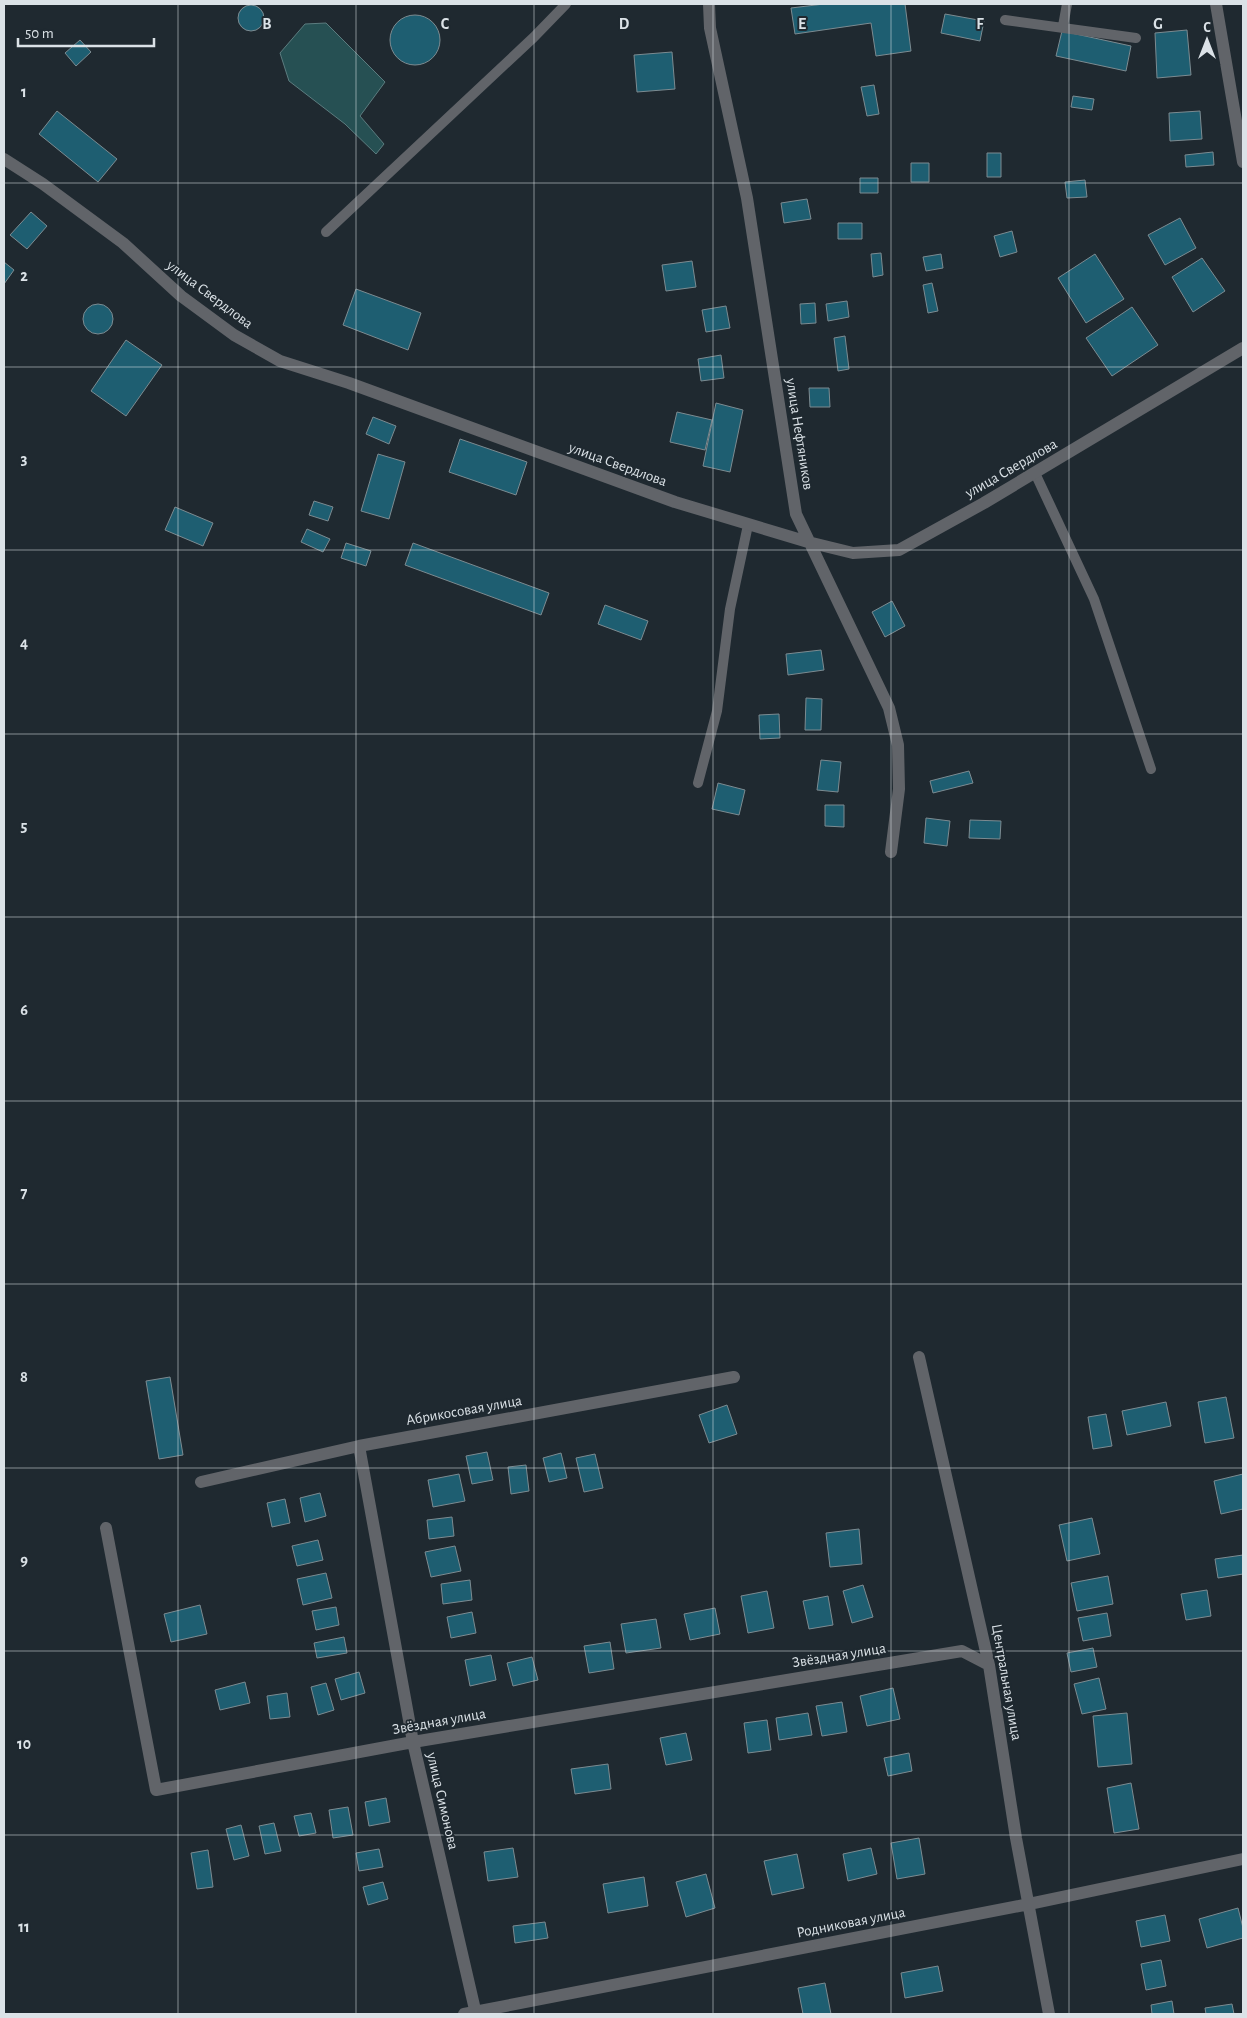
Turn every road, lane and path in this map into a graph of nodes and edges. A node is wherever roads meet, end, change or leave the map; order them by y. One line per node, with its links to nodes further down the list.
1 (566, 4): 10 (lane)
2 (709, 4): 14 (street, улица Нефтяников)
3 (1067, 4): 6 (lane)
4 (1216, 4): 9 (street)
5 (1005, 20): 6 (lane)
6 (1063, 26): 7 (lane)
7 (1136, 38)
8 (4, 159): 13 (street, улица Свердлова)
9 (1243, 162)
10 (326, 232)
11 (1243, 348): 12 (street, улица Свердлова)
12 (1035, 473): 14 (street, улица Свердлова); 15 (lane)
13 (748, 525): 14 (street, улица Свердлова); 16 (lane)
14 (808, 542): 17 (street, улица Нефтяников)
15 (1152, 769)
16 (698, 783)
17 (891, 852)
18 (919, 1357): 23 (street, Центральная улица)
19 (734, 1378): 20 (street, Абрикосовая улица)
20 (359, 1446): 21 (street, Абрикосовая улица); 24 (street, улица Симонова)
21 (201, 1482)
22 (106, 1528): 24 (street, Звёздная улица)
23 (989, 1664): 24 (street, Звёздная улица); 26 (street, Центральная улица)
24 (413, 1742): 27 (street, улица Симонова)
25 (1243, 1858): 26 (street, Родниковая улица)
26 (1029, 1904): 27 (street, Родниковая улица); 28 (street, Центральная улица)
27 (471, 2014)
28 (1048, 2014)

